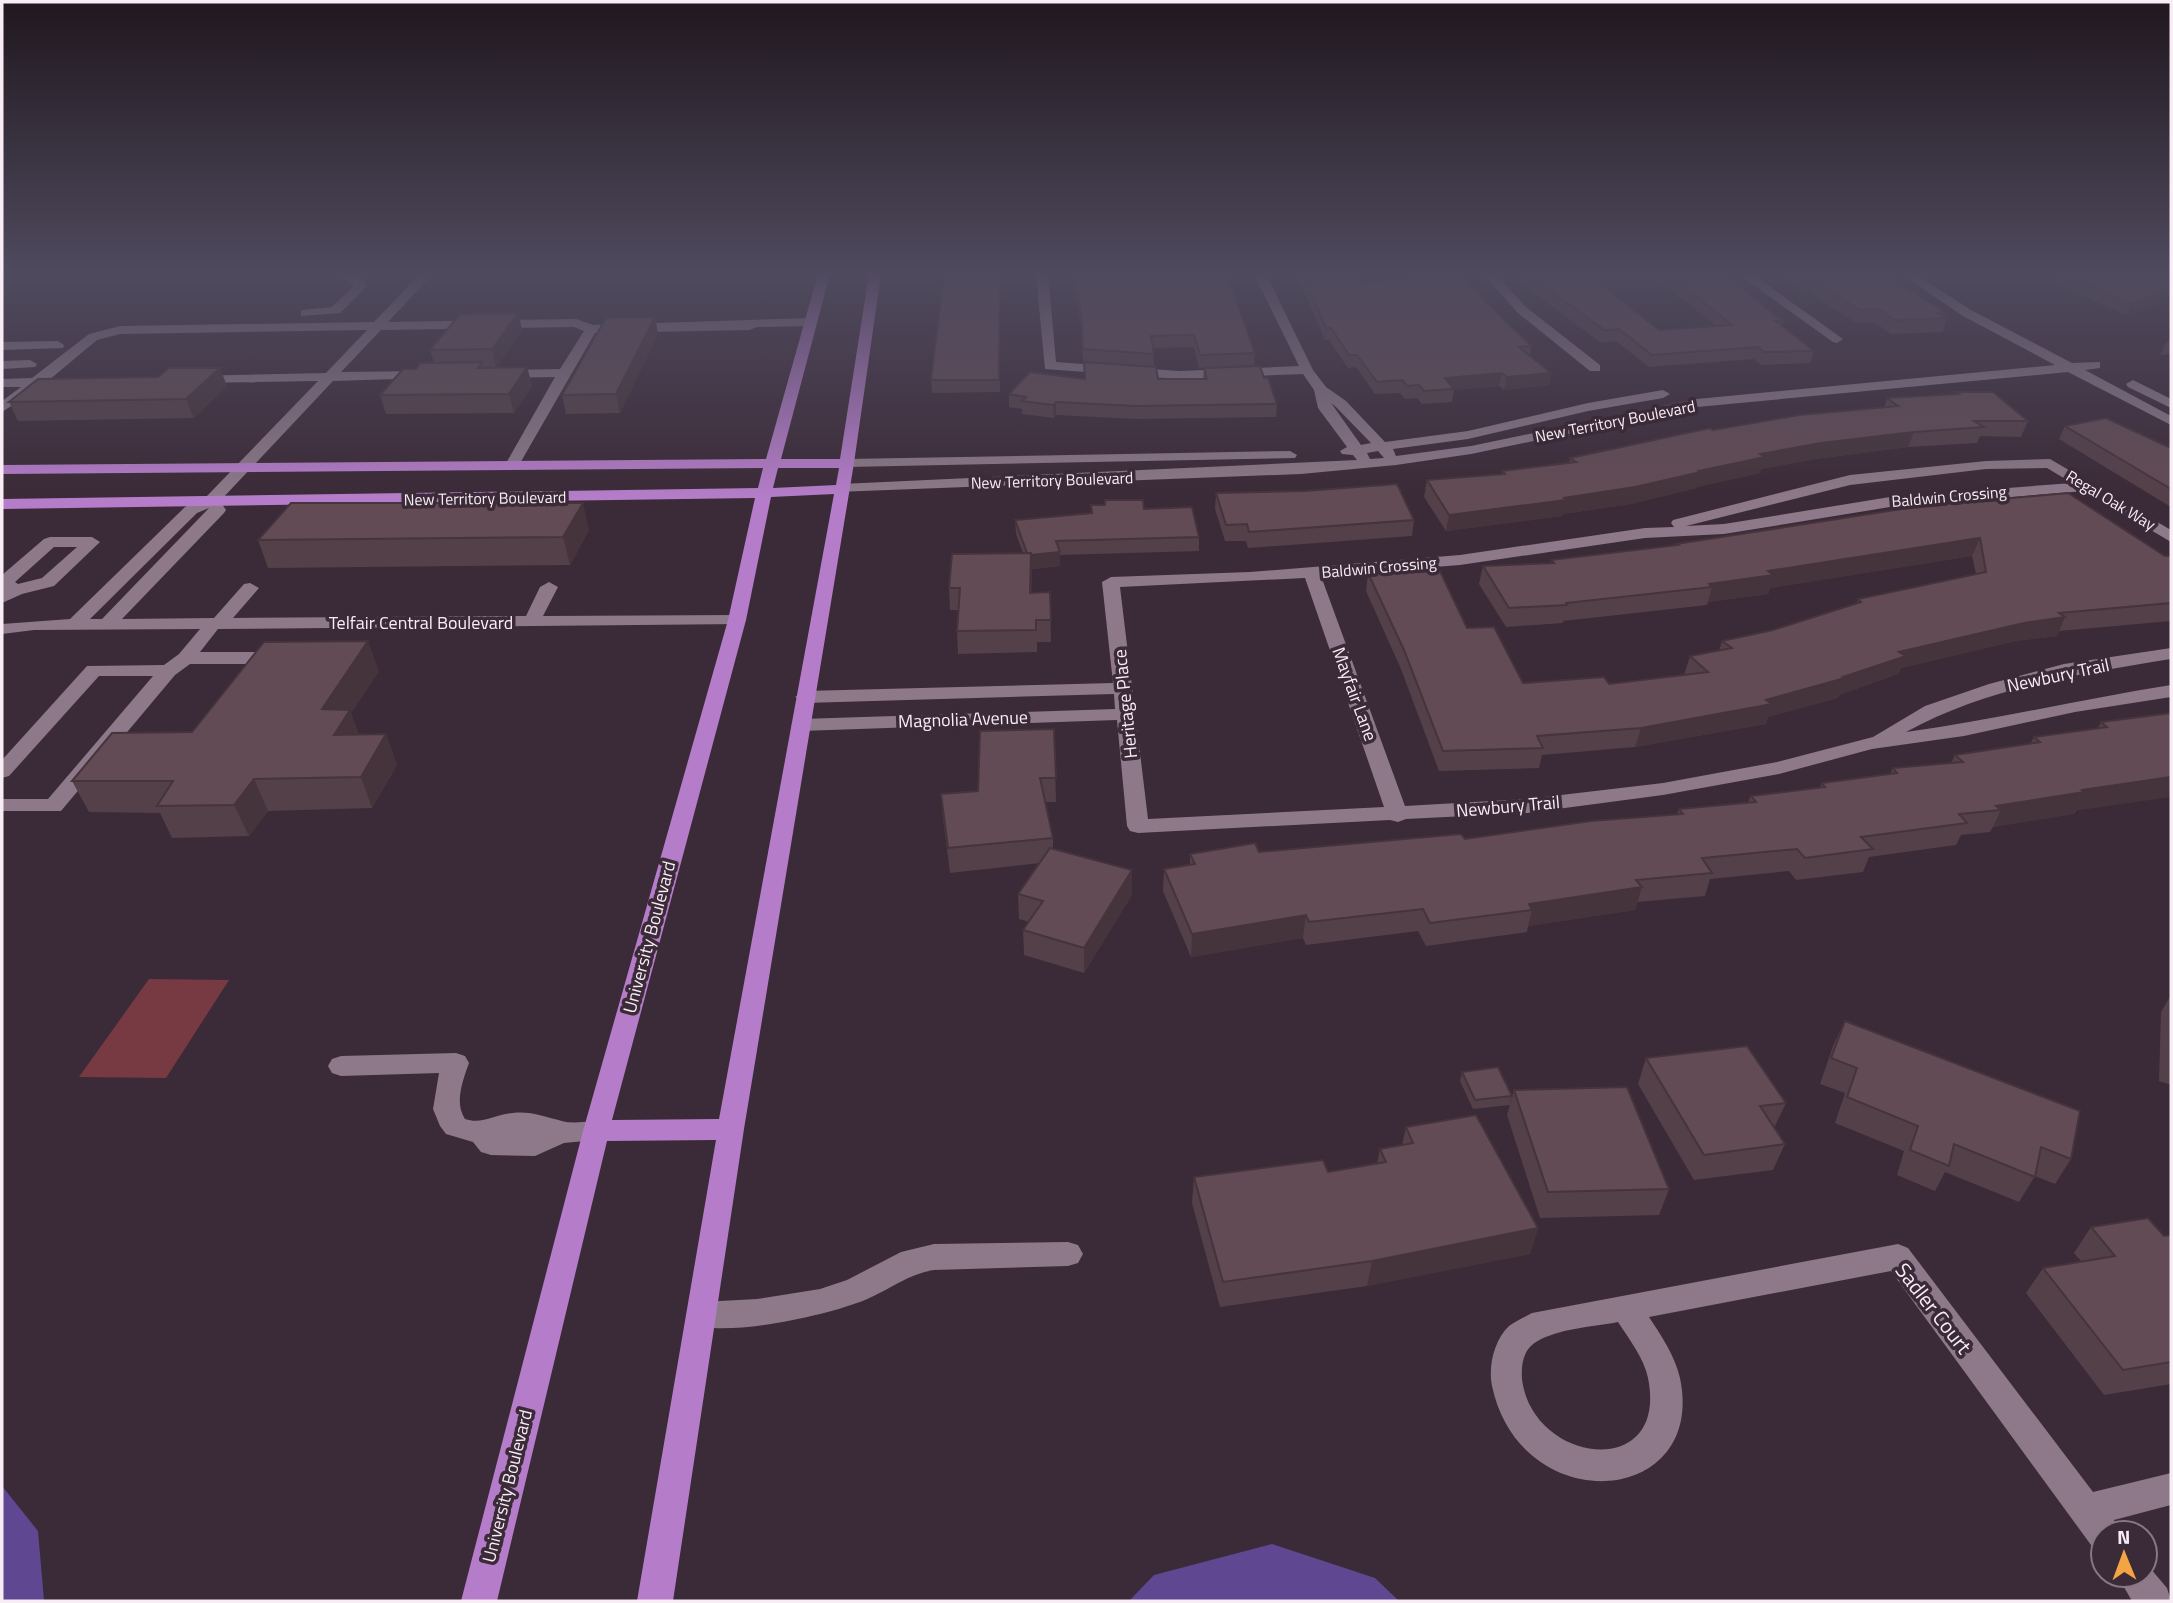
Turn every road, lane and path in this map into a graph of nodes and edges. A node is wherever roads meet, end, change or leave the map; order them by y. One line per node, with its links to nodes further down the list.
1 (78, 349): 22 (street)
2 (356, 349): 20 (street)
3 (579, 349): 17 (street)
4 (804, 349): 34 (main road, University Boulevard)
5 (863, 349): 32 (main road)
6 (1049, 349): 16 (street)
7 (1297, 349): 16 (street)
8 (1571, 349): 15 (street)
9 (2033, 349): 11 (street)
10 (2051, 349): 12 (street)
11 (2046, 356): 12 (street, New Territory Boulevard); 29 (street, New Territory Boulevard)
12 (2071, 360): 26 (street, New Territory Boulevard); 28 (street); 31 (street, New Territory Boulevard)
13 (30, 364): 14 (street)
14 (2, 365)
15 (1595, 368)
16 (1307, 370): 25 (street)
17 (564, 373): 18 (street); 36 (street)
18 (482, 374)
19 (441, 375): 20 (street)
20 (329, 377): 21 (street); 37 (street)
21 (187, 379)
22 (35, 382): 23 (street); 24 (street); 27 (street)
23 (62, 382)
24 (2, 383)
25 (1321, 390): 29 (street); 30 (street)
26 (2171, 404)
27 (2, 408)
28 (2171, 421)
29 (1382, 448): 30 (street, New Territory Boulevard); 31 (street)
30 (1356, 450): 32 (street, New Territory Boulevard); 35 (street)
31 (1396, 461): 35 (street, New Territory Boulevard)
32 (847, 463): 34 (main road, New Territory Boulevard); 40 (main road)
33 (2050, 463): 39 (street, Regal Oak Way); 44 (street, Baldwin Crossing)
34 (774, 464): 36 (main road, New Territory Boulevard); 41 (main road, University Boulevard)
35 (1368, 464): 40 (street, New Territory Boulevard)
36 (512, 465): 37 (main road, New Territory Boulevard)
37 (243, 467): 38 (main road, New Territory Boulevard); 42 (street)
38 (2, 469)
39 (2088, 486): 44 (street, Baldwin Crossing); 45 (street, Regal Oak Way)
40 (841, 489): 41 (main road, New Territory Boulevard); 66 (main road)
41 (764, 493): 42 (main road, New Territory Boulevard); 52 (main road, University Boulevard)
42 (212, 500): 43 (main road, New Territory Boulevard); 46 (street); 47 (street)
43 (2, 504)
44 (1645, 533): 48 (street, Baldwin Crossing)
45 (2171, 537)
46 (132, 568): 47 (street); 57 (street)
47 (161, 569): 58 (street)
48 (1311, 572): 49 (street, Baldwin Crossing); 72 (street, Mayfair Lane)
49 (1111, 582): 64 (street, Heritage Place)
50 (549, 587): 53 (street)
51 (250, 588): 55 (street)
52 (737, 620): 53 (street, Telfair Central Boulevard); 76 (main road, University Boulevard)
53 (531, 621): 55 (street, Telfair Central Boulevard)
54 (2, 622): 56 (street)
55 (216, 624): 58 (street, Telfair Central Boulevard); 61 (street)
56 (34, 625): 57 (street, Telfair Central Boulevard); 59 (street)
57 (74, 625): 58 (street, Telfair Central Boulevard)
58 (106, 625)
59 (2, 629)
60 (2171, 654): 69 (street, Newbury Trail)
61 (186, 658): 62 (street); 63 (street)
62 (294, 658)
63 (168, 671): 70 (street); 71 (street)
64 (1123, 688): 66 (street, Magnolia Avenue); 67 (street, Heritage Place)
65 (2171, 691): 69 (street, Newbury Trail)
66 (804, 697): 68 (main road)
67 (1126, 714): 68 (street, Magnolia Avenue); 73 (street, Heritage Place)
68 (801, 725): 75 (main road)
69 (1871, 743): 72 (street, Newbury Trail)
70 (2, 772)
71 (2, 805)
72 (1398, 815): 73 (street, Newbury Trail)
73 (1138, 826)
74 (341, 1066): 76 (street)
75 (731, 1129): 76 (main road); 79 (main road)
76 (596, 1131): 83 (main road, University Boulevard)
77 (1068, 1254): 79 (street)
78 (1626, 1308): 78 (street, Sadler Court); 81 (street, Sadler Court)
79 (701, 1315): 84 (main road)
80 (2171, 1489): 82 (street)
81 (2093, 1519)
82 (2099, 1519)
83 (478, 1601)
84 (655, 1601)

